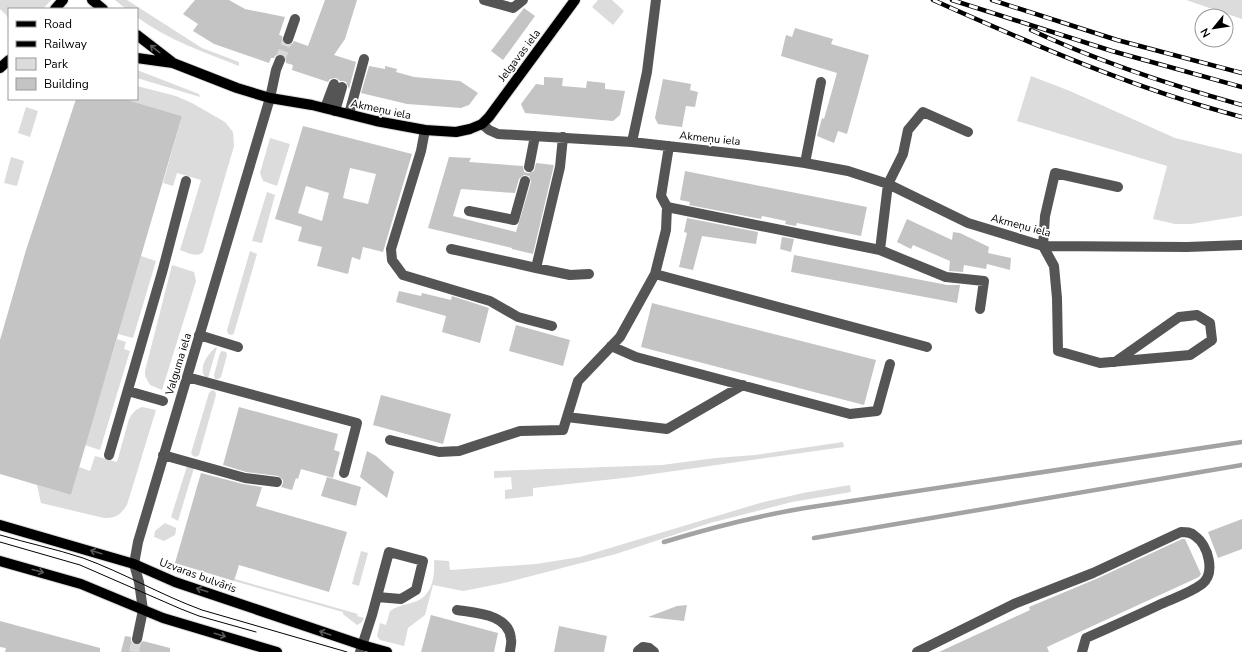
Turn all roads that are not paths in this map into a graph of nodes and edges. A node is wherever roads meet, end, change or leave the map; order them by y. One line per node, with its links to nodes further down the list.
1 (62, 0): 7 (main road)
2 (92, 0): 8 (main road)
3 (484, 0): 4 (street)
4 (522, 0)
5 (575, 0): 23 (main road, Jelgavas iela)
6 (656, 0): 28 (street)
7 (56, 8)
8 (102, 8)
9 (295, 19): 11 (street)
10 (138, 36): 16 (main road, Akmeņu iela, one-way to 10)
11 (288, 39)
12 (138, 58): 16 (main road, Akmeņu iela)
13 (364, 58): 22 (street)
14 (280, 60): 20 (street, Valguma iela)
15 (8, 61): 17 (main road)
16 (174, 63): 20 (main road, Akmeņu iela)
17 (0, 68)
18 (821, 82): 30 (street)
19 (338, 86): 21 (street)
20 (270, 98): 21 (main road, Akmeņu iela); 47 (street, Valguma iela)
21 (330, 109): 22 (main road, Akmeņu iela)
22 (349, 114): 24 (main road, Akmeņu iela)
23 (482, 124): 24 (main road, Akmeņu iela); 26 (street, Akmeņu iela)
24 (426, 130): 46 (street)
25 (968, 132): 34 (street)
26 (535, 136): 27 (street, Akmeņu iela); 31 (street)
27 (563, 137): 28 (street, Akmeņu iela); 42 (street)
28 (632, 142): 29 (street, Akmeņu iela)
29 (669, 146): 30 (street, Akmeņu iela); 36 (street)
30 (805, 163): 34 (street, Akmeņu iela)
31 (528, 167)
32 (525, 181): 37 (street)
33 (186, 182): 55 (street)
34 (888, 184): 39 (street, Akmeņu iela); 41 (street)
35 (1118, 187): 39 (street)
36 (667, 207): 41 (street); 44 (street)
37 (469, 211)
38 (1242, 245): 39 (street, Akmeņu iela)
39 (1043, 246): 51 (street)
40 (451, 249): 42 (street)
41 (880, 250): 45 (street)
42 (536, 268): 43 (street)
43 (589, 274)
44 (655, 274): 48 (street); 50 (street)
45 (980, 309)
46 (552, 326)
47 (199, 335): 49 (street); 53 (street, Valguma iela)
48 (611, 346): 54 (street); 57 (street)
49 (238, 347)
50 (927, 347)
51 (1115, 362): 51 (street)
52 (890, 364): 54 (street)
53 (187, 377): 60 (street, Valguma iela); 61 (street)
54 (743, 385): 57 (street)
55 (128, 391): 56 (street); 59 (street)
56 (163, 401)
57 (567, 417): 58 (street)
58 (390, 440)
59 (109, 455)
60 (163, 455): 62 (street); 65 (street, Valguma iela)
61 (344, 473)
62 (277, 482)
63 (0, 525): 65 (main road, Uzvaras bulvāris, one-way to 63)
64 (0, 561): 67 (main road, one-way to 67)
65 (134, 564): 67 (street, Valguma iela); 71 (main road, Uzvaras bulvāris, one-way to 65)
66 (377, 597): 66 (street); 71 (street)
67 (143, 610): 69 (street, Valguma iela); 70 (main road, one-way to 70)
68 (457, 610): 74 (street)
69 (137, 639)
70 (258, 649): 72 (main road)
71 (361, 649): 73 (main road, Uzvaras bulvāris)
72 (278, 652)
73 (387, 652)
74 (510, 652)
75 (638, 652): 76 (street)
76 (654, 652)
77 (918, 652): 78 (street)
78 (1082, 652)

